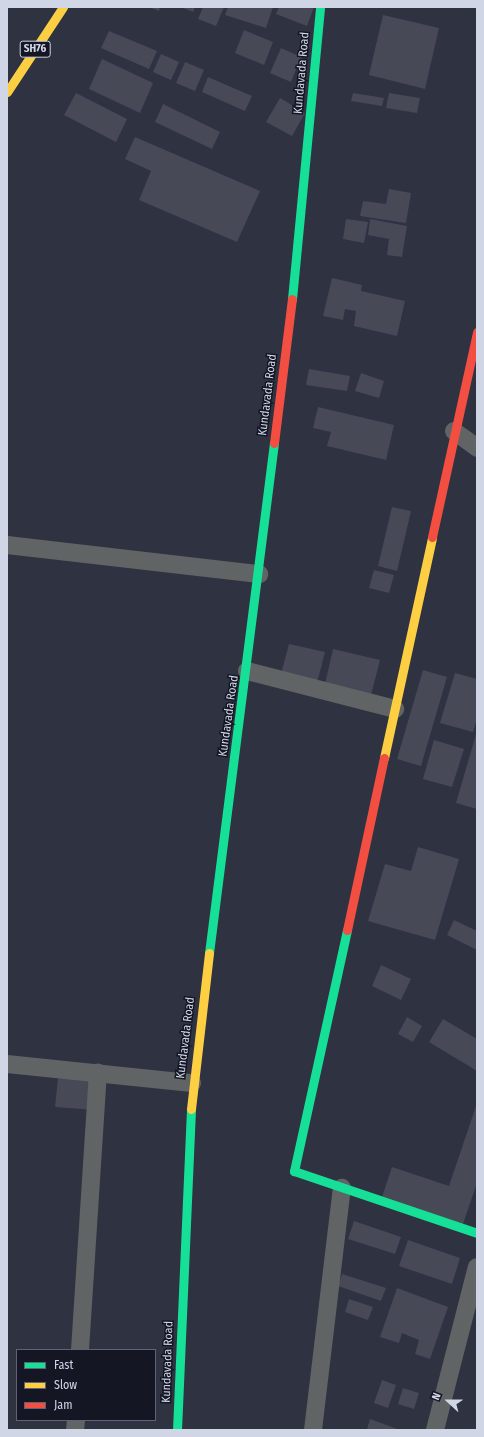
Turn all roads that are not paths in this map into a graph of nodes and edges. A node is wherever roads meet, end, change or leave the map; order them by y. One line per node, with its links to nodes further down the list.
1 (63, 7): 3 (street, SH76)
2 (320, 7): 8 (street, Kundavada Road)
3 (7, 92)
4 (477, 332): 5 (street)
5 (454, 431): 6 (street); 10 (street)
6 (477, 448)
7 (7, 545): 8 (street)
8 (259, 574): 9 (street, Kundavada Road)
9 (247, 671): 10 (street); 13 (street, Kundavada Road)
10 (395, 709): 14 (street)
11 (7, 1064): 12 (street)
12 (98, 1073): 13 (street); 17 (street)
13 (192, 1083): 18 (street, Kundavada Road)
14 (342, 1188): 15 (street); 19 (street)
15 (477, 1233)
16 (477, 1267): 20 (street)
17 (80, 1349)
18 (177, 1430)
19 (313, 1430)
20 (435, 1430)

